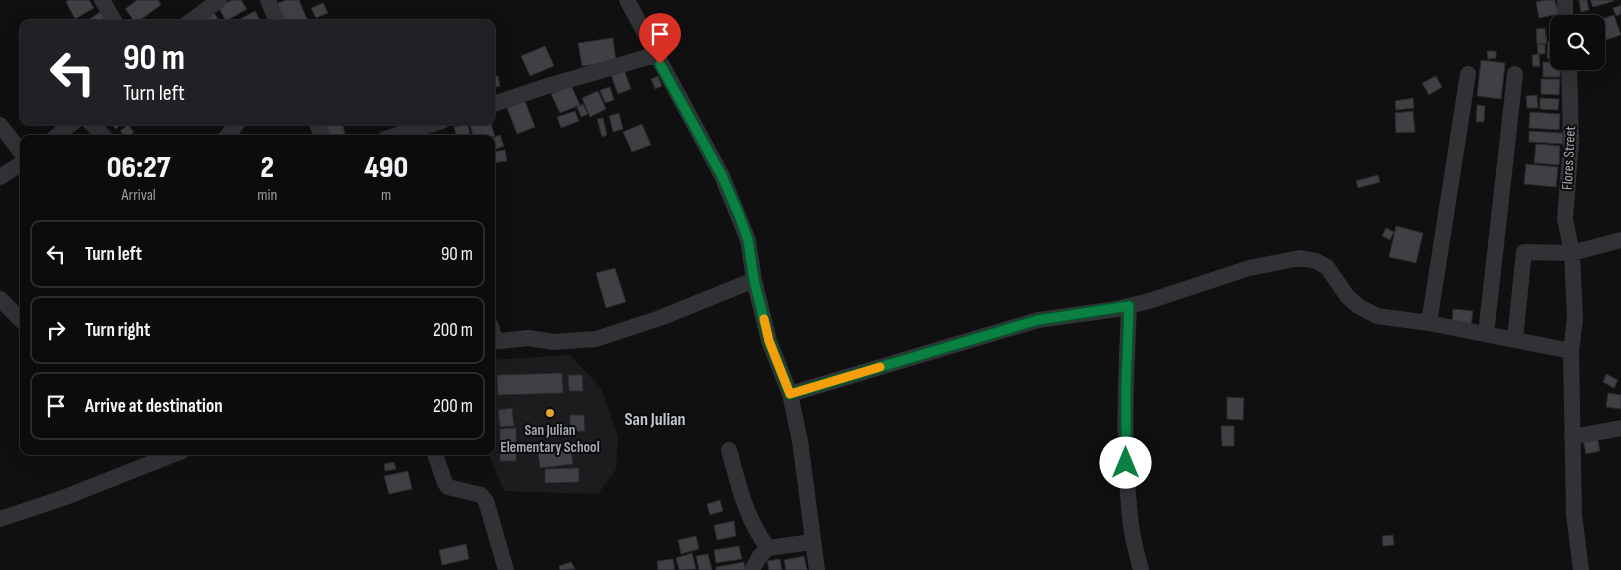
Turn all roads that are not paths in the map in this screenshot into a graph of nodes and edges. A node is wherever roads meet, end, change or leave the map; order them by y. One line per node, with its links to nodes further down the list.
1 (102, 0): 7 (street)
2 (219, 0): 8 (street)
3 (268, 0): 9 (street)
4 (626, 0): 10 (street)
5 (1565, 0): 6 (street)
6 (1564, 15)
7 (114, 20)
8 (192, 20)
9 (276, 20)
10 (655, 55): 14 (street); 29 (street)
11 (1570, 70): 28 (street, Flores Street)
12 (1468, 74): 33 (street)
13 (1515, 74): 34 (street)
14 (495, 105)
15 (0, 125): 24 (street)
16 (70, 125): 20 (street)
17 (93, 125): 21 (street)
18 (236, 125): 22 (street)
19 (429, 125): 23 (street)
20 (58, 135)
21 (102, 135)
22 (228, 135)
23 (398, 135)
24 (20, 151)
25 (20, 164): 26 (street)
26 (0, 177)
27 (1621, 240): 28 (street)
28 (1572, 253): 36 (street); 37 (street, Flores Street)
29 (754, 280): 35 (street); 38 (street)
30 (0, 299): 32 (street)
31 (1129, 306): 33 (street); 38 (street); 50 (street)
32 (20, 320)
33 (1429, 323): 34 (street)
34 (1486, 334): 36 (street)
35 (495, 337)
36 (1515, 339): 37 (street)
37 (1571, 351): 40 (street, Flores Street)
38 (790, 394): 45 (street)
39 (1621, 428): 40 (street)
40 (1572, 437): 51 (street, Flores Street)
41 (729, 450): 46 (street)
42 (435, 455): 47 (street)
43 (151, 456): 44 (street)
44 (0, 519)
45 (812, 542): 46 (street); 49 (street)
46 (768, 548): 48 (street)
47 (506, 570)
48 (752, 570)
49 (817, 570)
50 (1141, 570)
51 (1581, 570)

